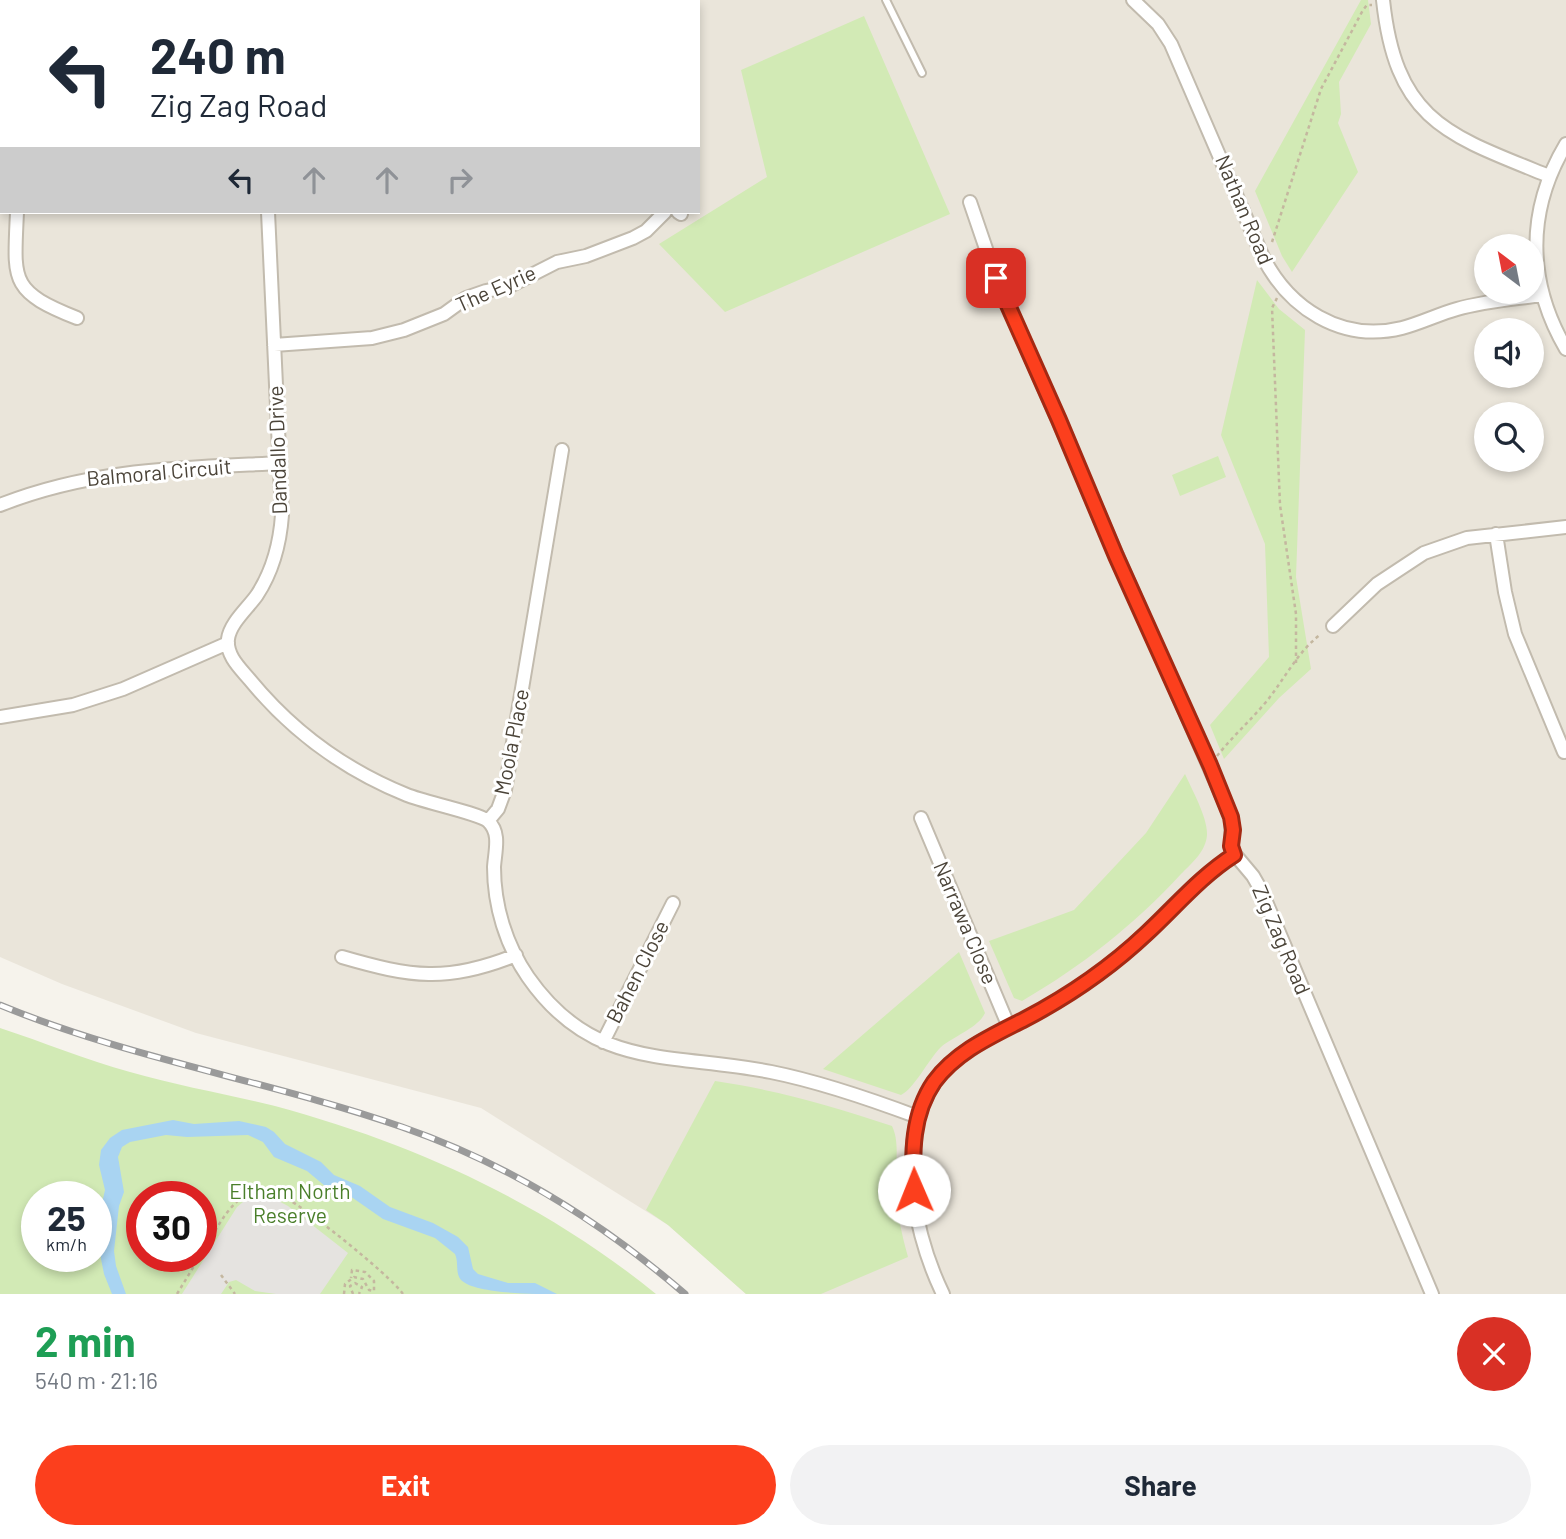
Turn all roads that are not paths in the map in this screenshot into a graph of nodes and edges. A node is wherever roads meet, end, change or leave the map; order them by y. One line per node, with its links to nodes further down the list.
1 (886, 0): 4 (lane)
2 (1133, 0): 13 (street, Nathan Road)
3 (1383, 0): 6 (street)
4 (922, 73)
5 (1566, 144): 6 (street)
6 (1549, 176): 11 (street)
7 (970, 202): 28 (street)
8 (17, 214): 14 (street)
9 (268, 214): 15 (street, Dandallo Drive)
10 (663, 214): 15 (street, The Eyrie)
11 (1536, 234)
12 (1544, 301): 16 (street)
13 (1481, 304)
14 (77, 318)
15 (274, 345): 18 (street, Dandallo Drive)
16 (1566, 349)
17 (562, 450): 27 (street, Moola Place)
18 (281, 463): 19 (street, Balmoral Circuit); 23 (street, Dandallo Drive)
19 (0, 505)
20 (1566, 527): 21 (street)
21 (1496, 534): 22 (street); 25 (street)
22 (1333, 626)
23 (228, 643): 24 (street); 27 (street)
24 (0, 717)
25 (1564, 752)
26 (921, 818): 32 (street, Narrawa Close)
27 (488, 821): 30 (street, Moola Place)
28 (1234, 855): 32 (street); 36 (street, Zig Zag Road)
29 (673, 903): 33 (street, Bahen Close)
30 (516, 955): 31 (street); 33 (street, Moola Place)
31 (342, 957)
32 (1009, 1027): 34 (street)
33 (603, 1042): 34 (street, Moola Place)
34 (918, 1117): 35 (street)
35 (943, 1294)
36 (1432, 1294)

